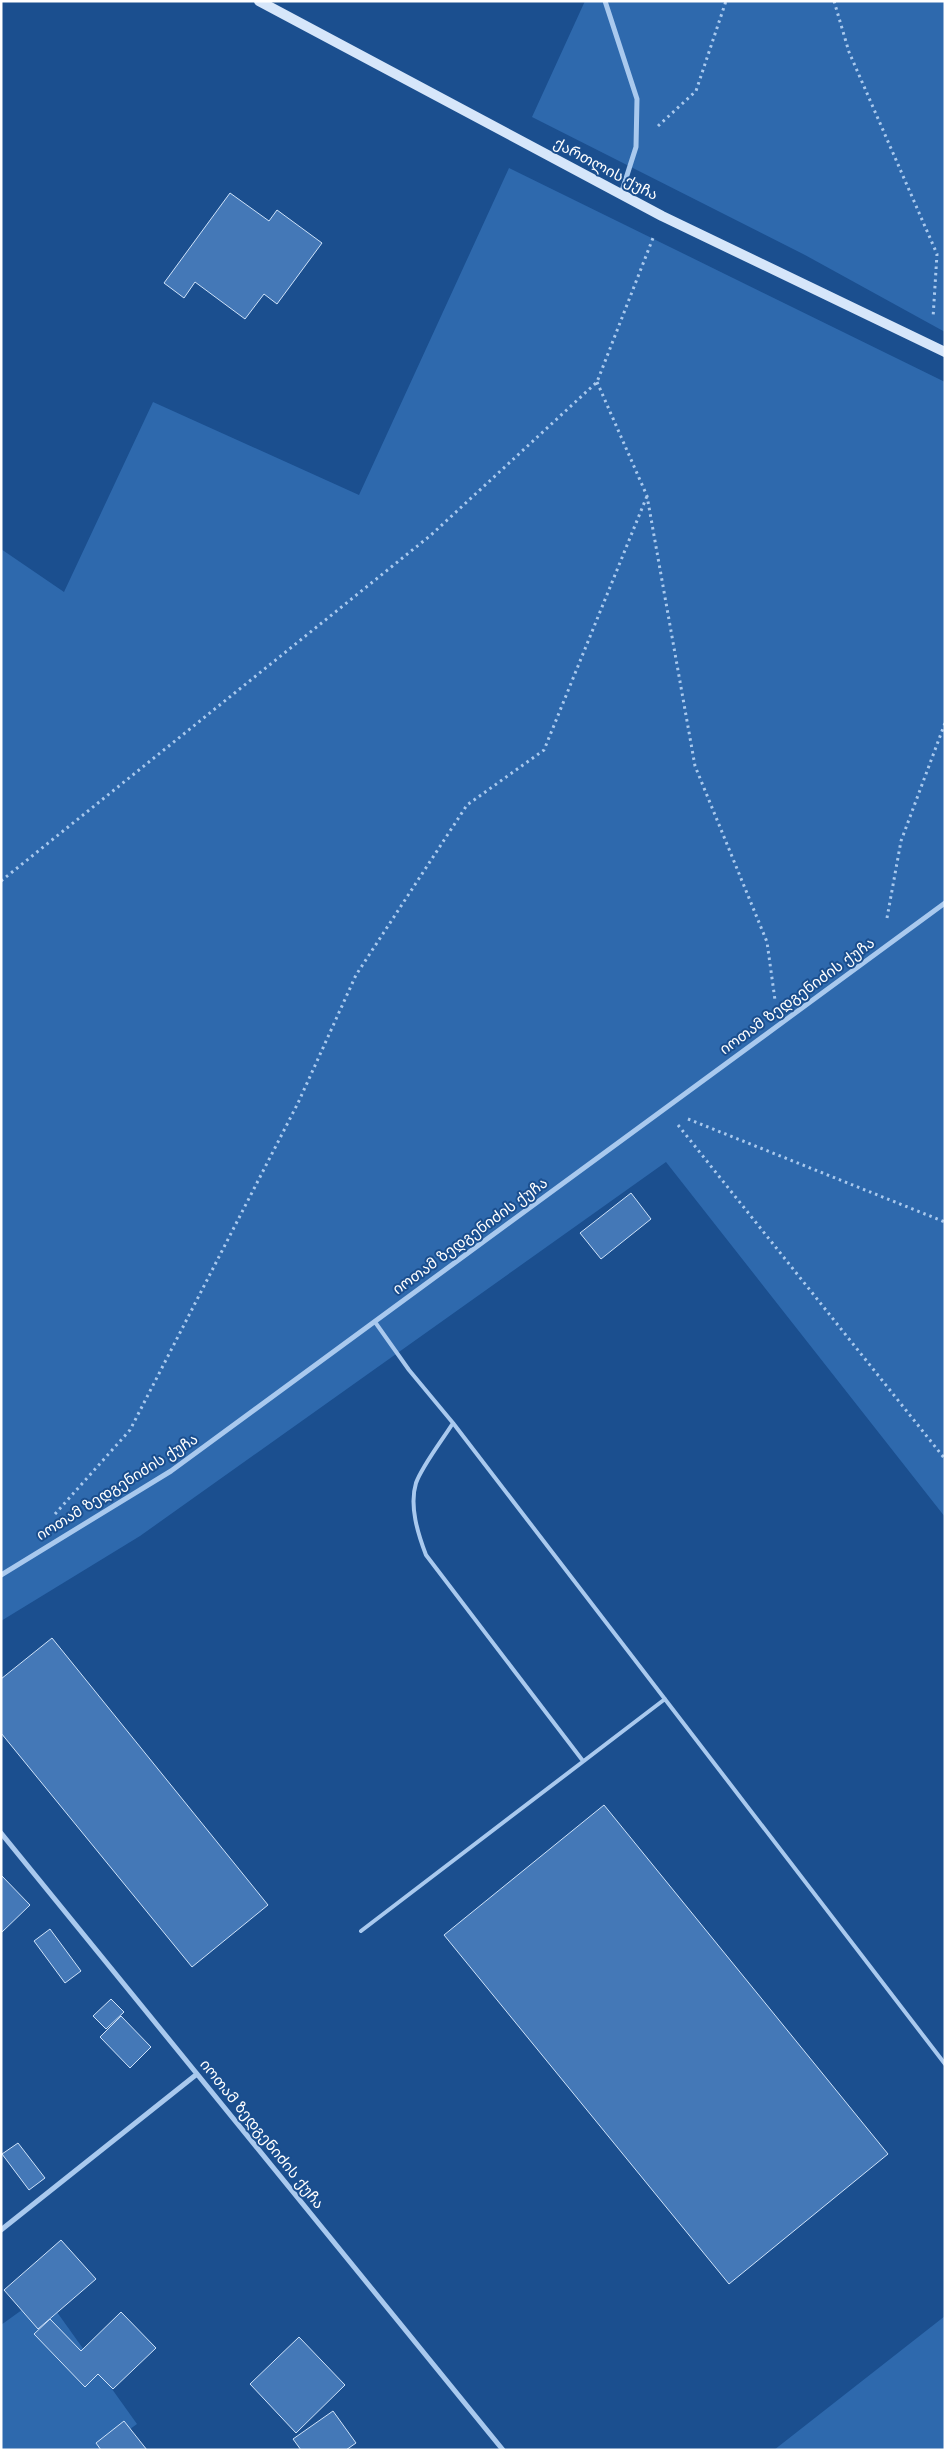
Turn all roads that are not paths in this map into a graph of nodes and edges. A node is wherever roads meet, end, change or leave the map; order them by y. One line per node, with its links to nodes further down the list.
1 (259, 1): 3 (street, ქართლის ქუჩა)
2 (605, 1): 3 (street)
3 (621, 194): 4 (street, ქართლის ქუჩა)
4 (945, 352)
5 (945, 903): 6 (street, იოთამ ზედგენიძის ქუჩა)
6 (375, 1322): 7 (lane); 8 (street, იოთამ ზედგენიძის ქუჩა)
7 (453, 1422): 9 (lane); 10 (lane)
8 (1, 1574)
9 (665, 1699): 10 (lane); 13 (lane)
10 (583, 1761): 12 (lane)
11 (1, 1833): 14 (street, იოთამ ზედგენიძის ქუჩა)
12 (361, 1931)
13 (945, 2064)
14 (197, 2074): 15 (street); 16 (street, იოთამ ზედგენიძის ქუჩა)
15 (1, 2230)
16 (503, 2450)

